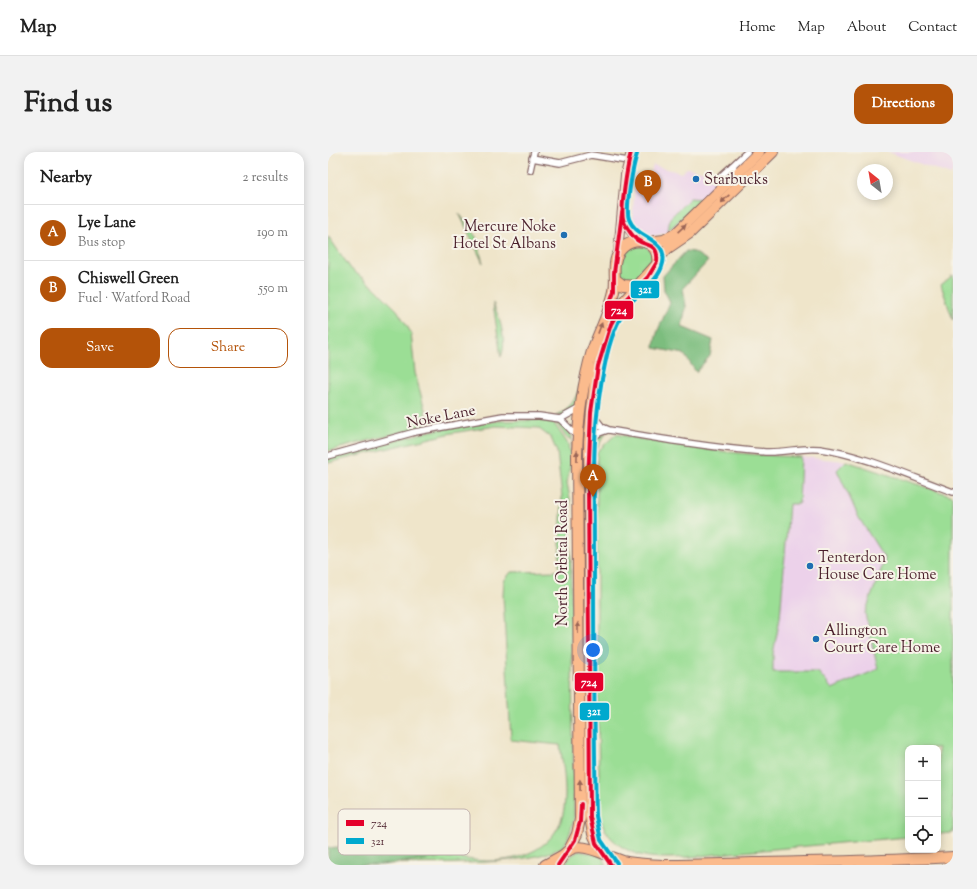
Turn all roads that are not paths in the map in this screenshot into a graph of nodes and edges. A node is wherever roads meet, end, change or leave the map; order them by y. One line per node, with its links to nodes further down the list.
1 (631, 152): 6 (main road)
2 (747, 152): 7 (street)
3 (759, 152): 9 (highway)
4 (774, 152): 13 (highway, one-way to 13)
5 (533, 155): 6 (street); 8 (street)
6 (628, 161): 10 (main road)
7 (732, 166): 9 (street); 9 (street)
8 (530, 170)
9 (726, 178): 11 (highway, one-way to 9)
10 (622, 221): 11 (main road); 12 (main road)
11 (642, 241): 12 (highway); 13 (highway)
12 (618, 253): 14 (highway)
13 (658, 259): 15 (highway)
14 (615, 279): 15 (highway); 16 (highway, North Orbital Road, one-way to 14)
15 (637, 286): 17 (highway, North Orbital Road)
16 (580, 408): 18 (street); 20 (highway, North Orbital Road)
17 (591, 412): 19 (street); 21 (highway, North Orbital Road)
18 (560, 419): 20 (street); 22 (street, Noke Lane)
19 (609, 430): 21 (street); 23 (street)
20 (577, 436): 25 (highway, North Orbital Road, one-way to 20)
21 (589, 441): 24 (highway, North Orbital Road)
22 (328, 456)
23 (953, 492)
24 (603, 852): 25 (highway); 26 (highway); 29 (highway, North Orbital Road)
25 (566, 853): 27 (highway); 28 (highway, North Orbital Road)
26 (953, 857)
27 (545, 865)
28 (558, 865)
29 (611, 865)

